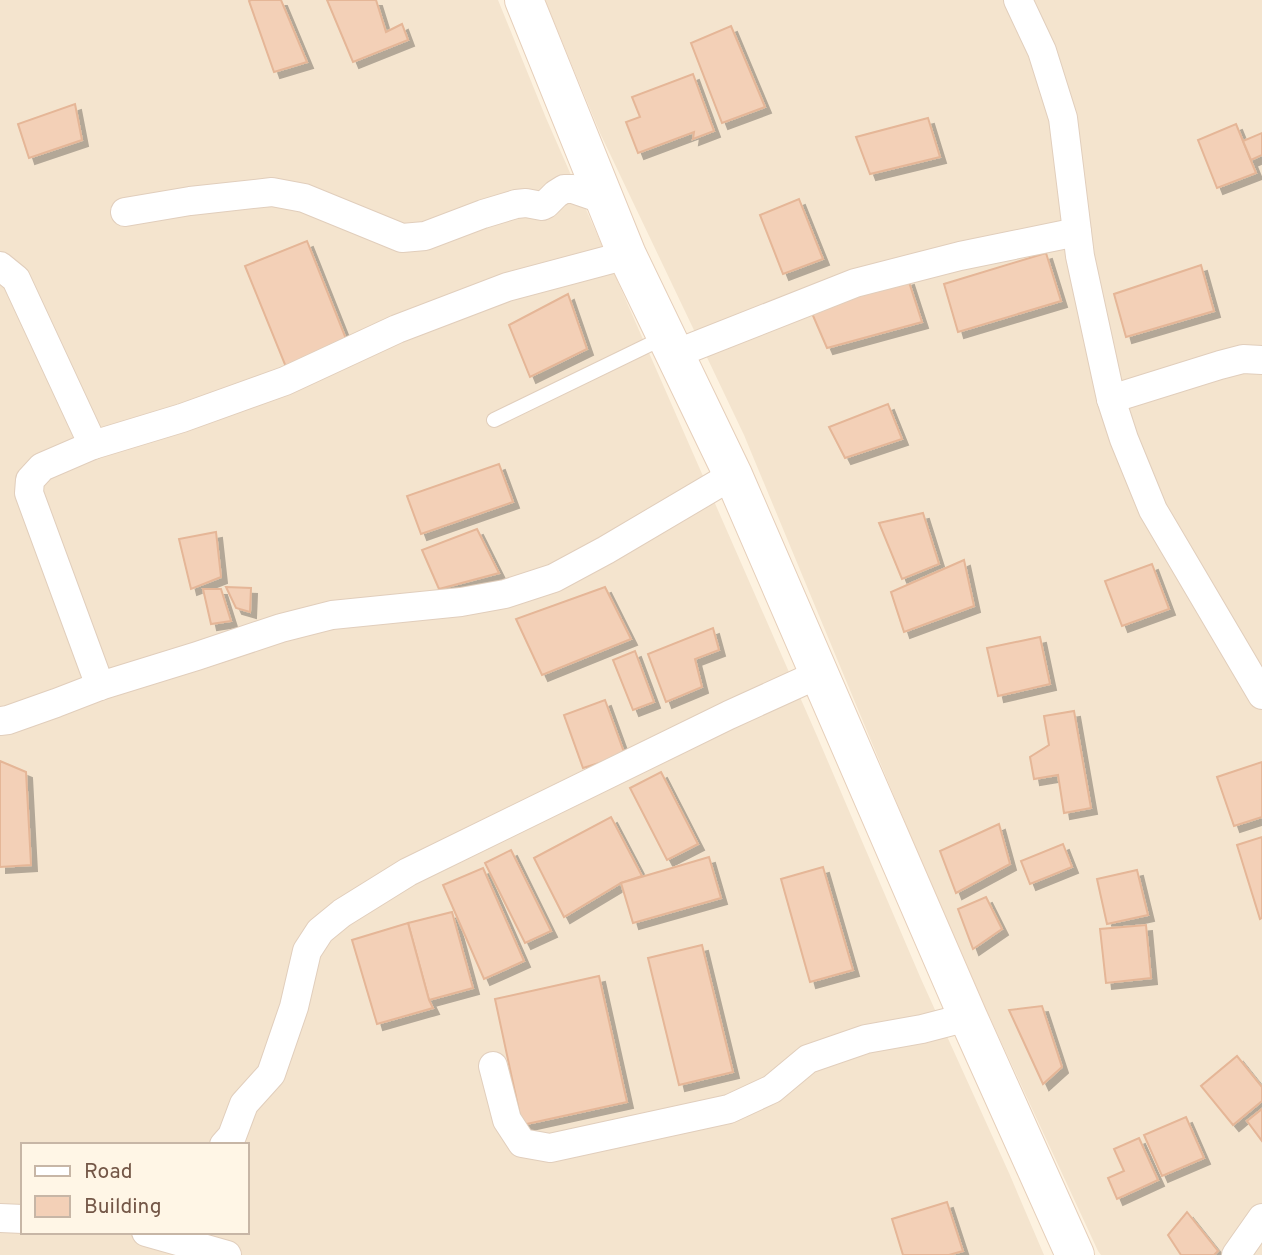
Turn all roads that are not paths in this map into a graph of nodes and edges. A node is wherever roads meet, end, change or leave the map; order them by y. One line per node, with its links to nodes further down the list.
1 (524, 0): 3 (street)
2 (1018, 0): 5 (street)
3 (605, 201): 4 (street); 6 (street)
4 (125, 212)
5 (1077, 232): 8 (street); 10 (street)
6 (627, 255): 8 (street); 12 (street)
7 (0, 266): 12 (street)
8 (671, 345): 11 (lane); 13 (street)
9 (1262, 360): 10 (street)
10 (1111, 399): 16 (street)
11 (494, 420)
12 (93, 445): 15 (street)
13 (733, 475): 14 (street); 15 (street)
14 (819, 674): 18 (street); 20 (street)
15 (100, 686): 17 (street)
16 (1262, 695)
17 (0, 721)
18 (968, 1017): 19 (street); 26 (street)
19 (493, 1066)
20 (226, 1143)
21 (0, 1218): 23 (street)
22 (1262, 1218): 27 (street)
23 (21, 1219)
24 (153, 1234): 25 (street)
25 (227, 1255)
26 (1075, 1255)
27 (1236, 1255)

